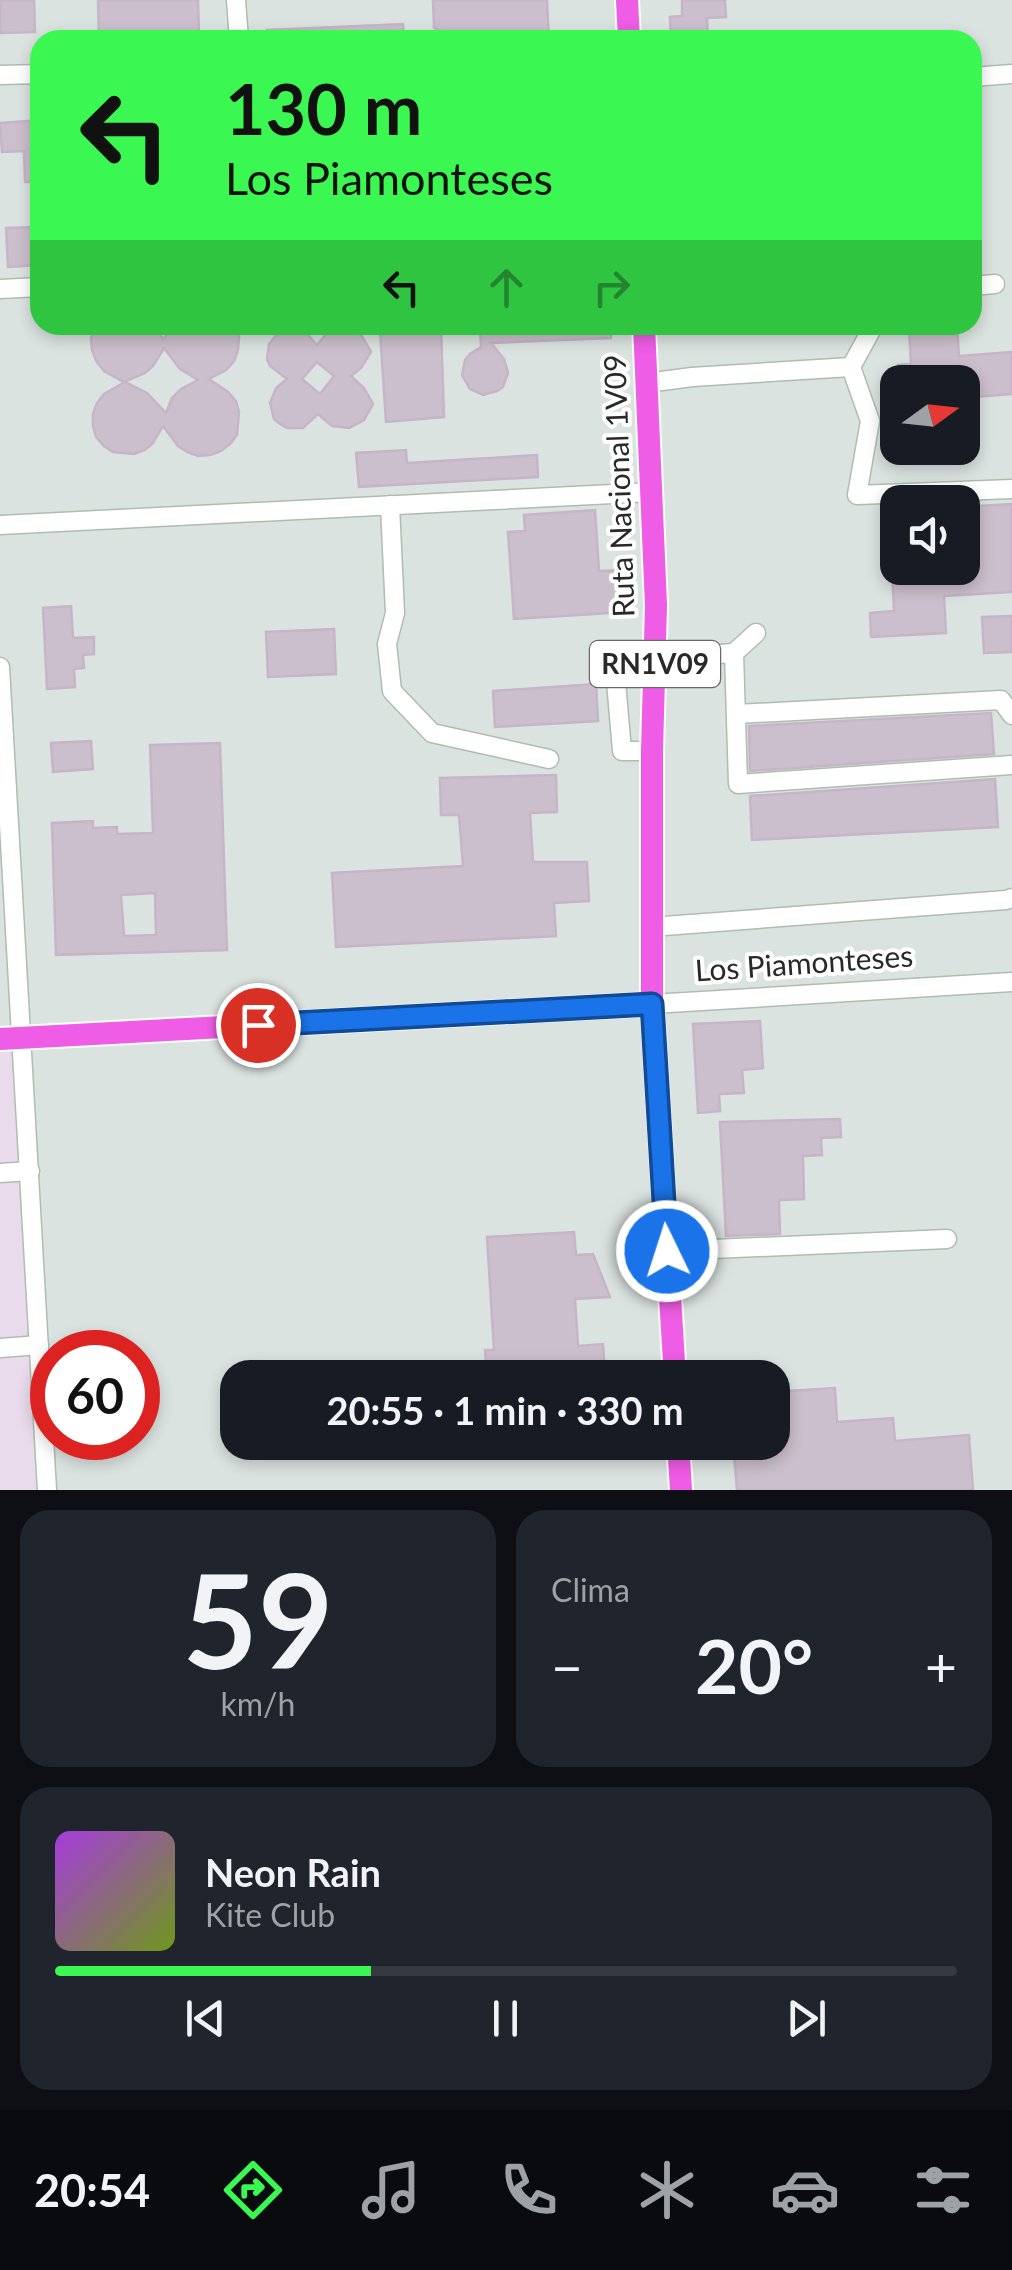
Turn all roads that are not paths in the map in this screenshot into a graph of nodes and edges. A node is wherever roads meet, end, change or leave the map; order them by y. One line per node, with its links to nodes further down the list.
1 (236, 0): 3 (street)
2 (626, 0): 4 (main road)
3 (238, 30)
4 (628, 30)
5 (30, 74): 7 (street)
6 (1012, 74): 8 (street)
7 (0, 75)
8 (982, 76)
9 (995, 284): 10 (street)
10 (982, 285)
11 (30, 287): 12 (street)
12 (0, 289)
13 (645, 335): 16 (main road, Ruta Nacional 1V09 / RN1V09)
14 (869, 335): 15 (street)
15 (851, 368): 16 (street); 17 (street)
16 (647, 383): 18 (main road, Ruta Nacional 1V09 / RN1V09)
17 (1012, 488)
18 (653, 492): 19 (street); 23 (main road, Ruta Nacional 1V09 / RN1V09)
19 (390, 505): 20 (street); 29 (street)
20 (0, 525)
21 (756, 633): 22 (street)
22 (734, 652): 23 (street); 26 (street)
23 (655, 658): 28 (main road, Ruta Nacional 1V09 / RN1V09)
24 (0, 667): 35 (street)
25 (615, 670): 28 (street)
26 (737, 714): 27 (street); 30 (street)
27 (1012, 715)
28 (652, 751): 32 (main road, Ruta Nacional 1V09 / RN1V09)
29 (549, 759)
30 (1012, 766)
31 (1012, 898): 32 (street)
32 (652, 927): 34 (main road, Ruta Nacional 1V09 / RN1V09)
33 (1012, 982): 34 (street, Los Piamonteses)
34 (652, 1004): 35 (main road, Los Piamonteses); 39 (main road, RN1V09)
35 (11, 1038): 36 (street)
36 (30, 1171): 37 (street); 40 (street)
37 (0, 1172)
38 (947, 1238): 39 (street)
39 (667, 1251): 43 (main road, RN1V09)
40 (38, 1330)
41 (30, 1346): 42 (street)
42 (0, 1348)
43 (673, 1360)
44 (46, 1460): 46 (street)
45 (679, 1460): 47 (main road)
46 (48, 1490)
47 (681, 1490)

